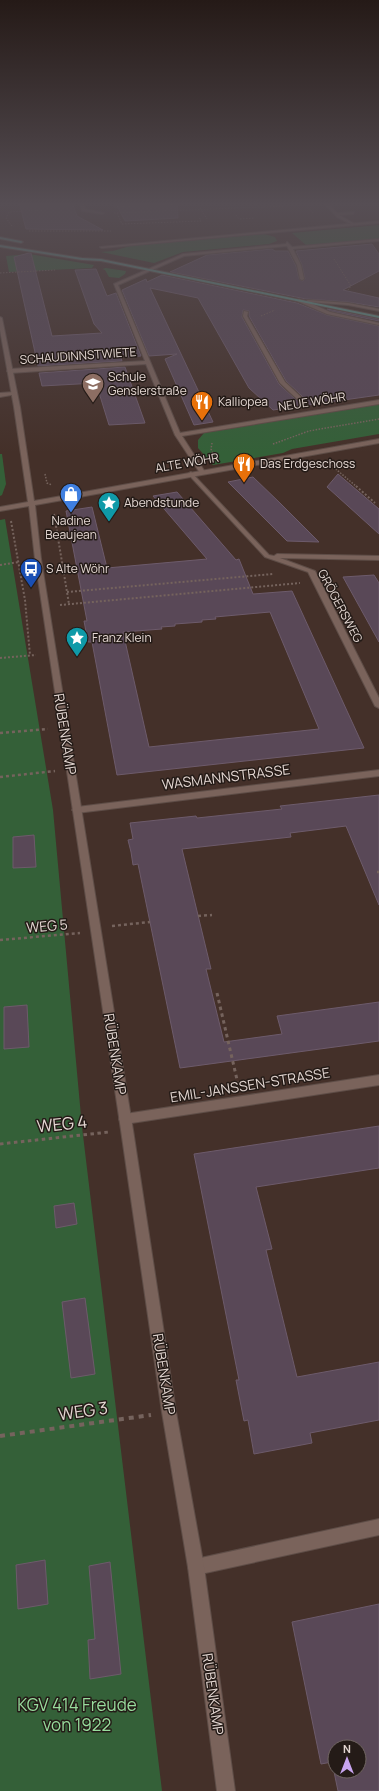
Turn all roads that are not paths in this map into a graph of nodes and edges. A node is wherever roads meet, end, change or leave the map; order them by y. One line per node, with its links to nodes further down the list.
1 (117, 286): 9 (street)
2 (227, 286): 3 (main road)
3 (299, 300): 4 (street); 6 (main road); 8 (street)
4 (379, 310)
5 (246, 312): 13 (street)
6 (379, 317)
7 (0, 318): 10 (street, RÜBENKAMP)
8 (379, 324)
9 (147, 362): 10 (street, SCHAUDINNSTWIETE); 17 (street)
10 (10, 371): 11 (street, RÜBENKAMP)
11 (14, 394): 12 (street); 21 (street, RÜBENKAMP)
12 (0, 395)
13 (299, 398)
14 (379, 402): 16 (street, NEUE WÖHR)
15 (307, 405): 16 (street)
16 (316, 413): 17 (street, NEUE WÖHR)
17 (178, 435): 19 (street)
18 (379, 441): 19 (street, ALTE WÖHR)
19 (202, 472): 20 (street, ALTE WÖHR)
20 (191, 474): 21 (street, ALTE WÖHR); 23 (street, GRÖGERSWEG)
21 (31, 503): 22 (street, ALTE WÖHR); 27 (street, RÜBENKAMP)
22 (0, 509)
23 (267, 556): 24 (street); 25 (street, GRÖGERSWEG)
24 (379, 558)
25 (379, 706)
26 (379, 773): 27 (street, WASMANNSTRASSE)
27 (77, 810): 29 (street, RÜBENKAMP)
28 (379, 1080): 29 (street, EMIL-JANSSEN-STRASSE)
29 (126, 1125): 31 (street, RÜBENKAMP)
30 (379, 1527): 31 (street)
31 (196, 1567): 32 (street, RÜBENKAMP)
32 (226, 1791)

